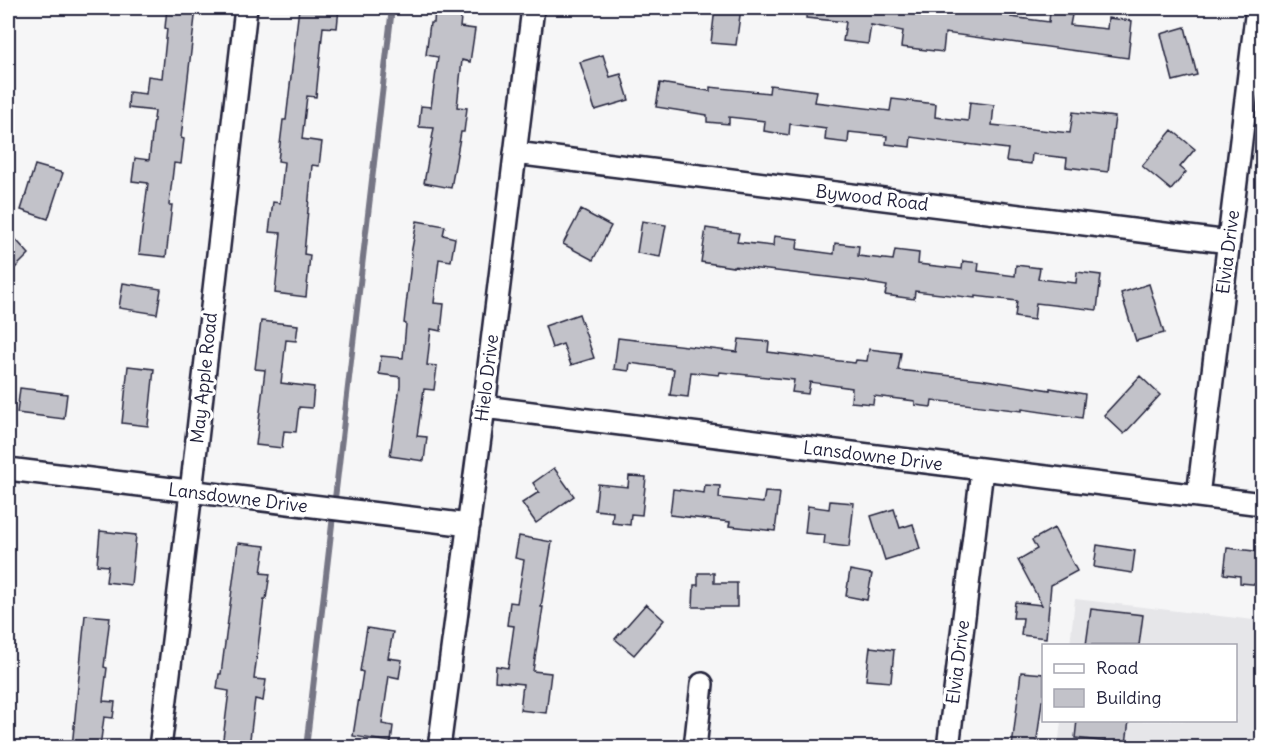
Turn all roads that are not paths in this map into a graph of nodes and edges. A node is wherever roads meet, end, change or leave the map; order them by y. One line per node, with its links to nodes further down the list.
1 (246, 8): 9 (street, May Apple Road)
2 (533, 8): 4 (street, Hielo Drive)
3 (1257, 8): 5 (street, Elvia Drive)
4 (515, 153): 5 (street, Bywood Road); 6 (street, Hielo Drive)
5 (1229, 242): 10 (street, Elvia Drive)
6 (484, 407): 8 (street, Lansdowne Drive); 12 (street, Hielo Drive)
7 (8, 469): 9 (street, Lansdowne Drive)
8 (982, 470): 10 (street, Lansdowne Drive); 17 (street, Elvia Drive)
9 (191, 492): 12 (street, Lansdowne Drive); 14 (street, May Apple Road)
10 (1198, 496): 11 (street, Lansdowne Drive)
11 (1263, 504)
12 (469, 525): 15 (street, Hielo Drive)
13 (702, 684): 16 (street)
14 (160, 747)
15 (439, 747)
16 (695, 747)
17 (948, 747)

